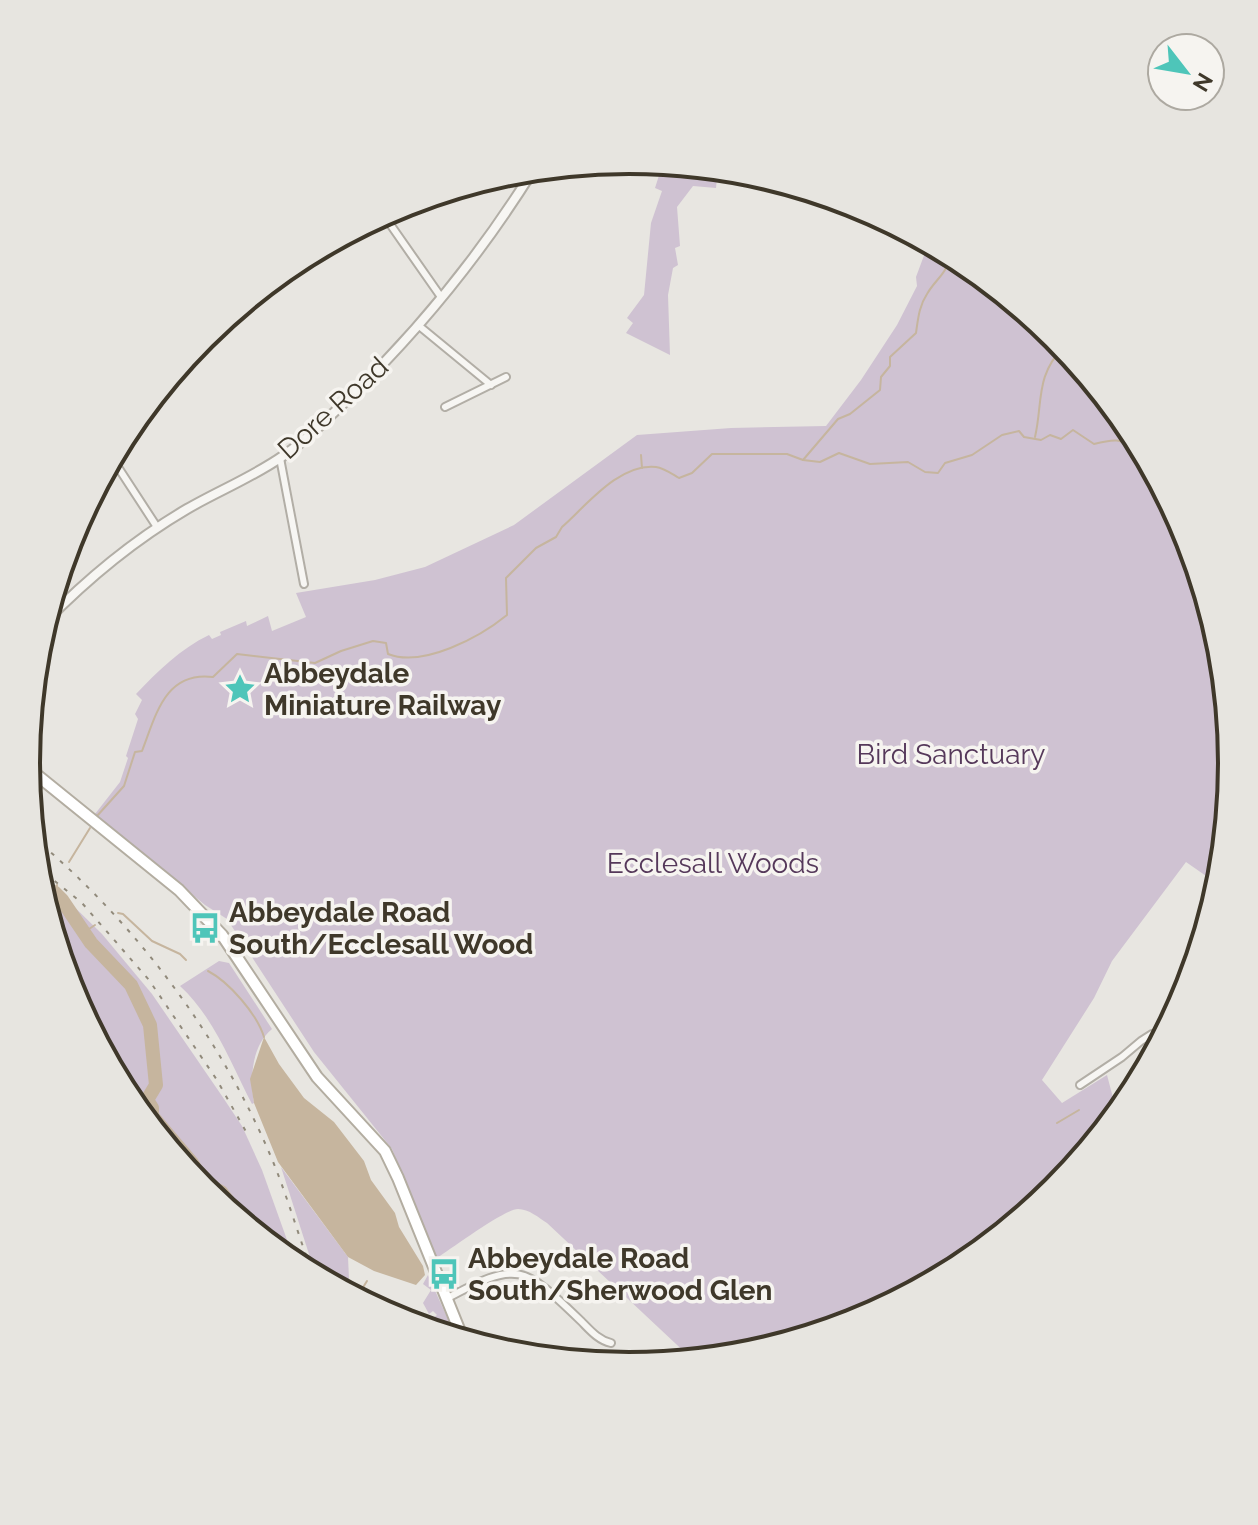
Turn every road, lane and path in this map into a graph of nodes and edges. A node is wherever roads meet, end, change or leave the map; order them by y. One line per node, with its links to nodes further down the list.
1 (524, 183): 3 (street, Dore Road)
2 (390, 224): 3 (street)
3 (441, 297): 4 (street, Dore Road)
4 (418, 325): 6 (street); 8 (street, Dore Road)
5 (506, 377): 6 (street)
6 (491, 385): 7 (street)
7 (445, 407)
8 (280, 458): 10 (street, Dore Road); 11 (street)
9 (119, 468): 10 (street)
10 (157, 527): 12 (street, Dore Road)
11 (304, 584)
12 (65, 601): 13 (street, Dore Road)
13 (62, 605)
14 (40, 778): 17 (main road)
15 (1151, 1035): 16 (street)
16 (1080, 1085)
17 (446, 1299): 18 (main road); 19 (street)
18 (457, 1325)
19 (611, 1343)

